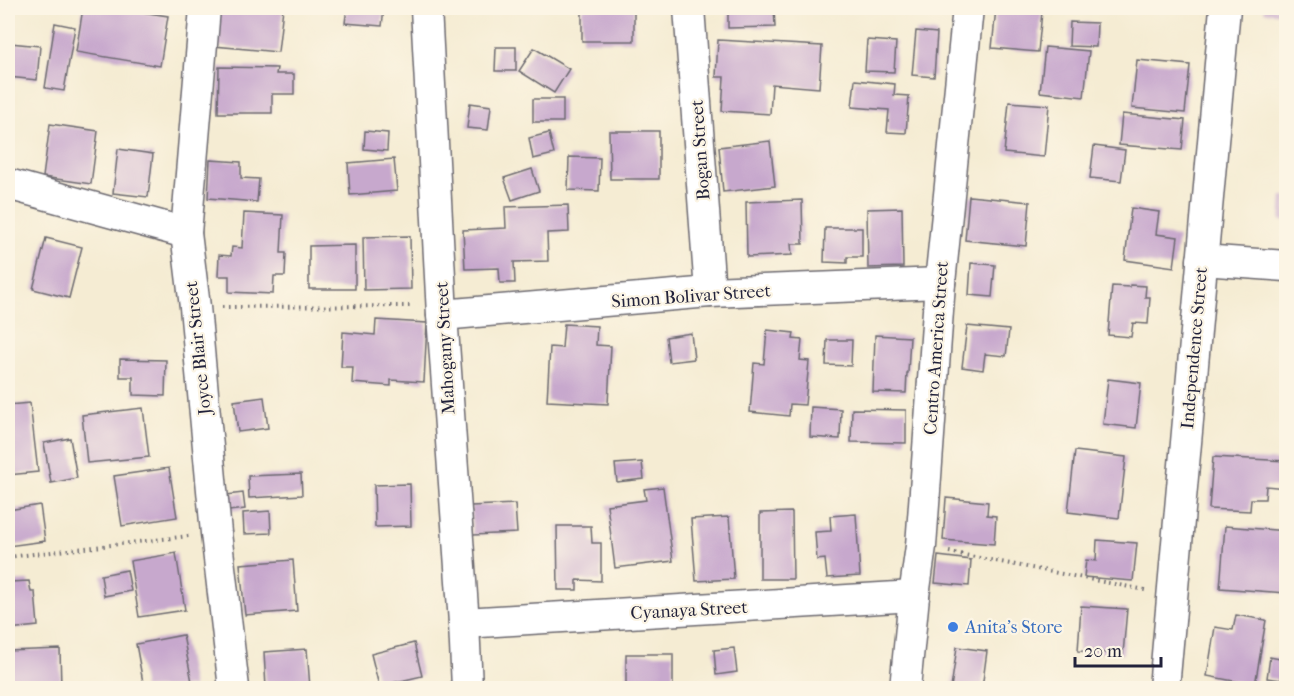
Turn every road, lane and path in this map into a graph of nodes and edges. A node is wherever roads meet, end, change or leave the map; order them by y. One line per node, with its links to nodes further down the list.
1 (205, 8): 7 (street, Joyce Blair Street)
2 (426, 8): 13 (street, Mahogany Street)
3 (689, 8): 11 (street, Bogan Street)
4 (968, 8): 10 (street, Centro America Street)
5 (1225, 8): 8 (street, Independence Street)
6 (8, 184): 7 (street)
7 (186, 233): 12 (street, Joyce Blair Street)
8 (1202, 260): 9 (street); 17 (street, Independence Street)
9 (1287, 266)
10 (940, 283): 11 (street, Simon Bolivar Street); 15 (street, Centro America Street)
11 (710, 292): 13 (street, Simon Bolivar Street)
12 (195, 307): 13 (path); 14 (street, Joyce Blair Street)
13 (442, 311): 19 (street, Mahogany Street)
14 (216, 533): 16 (path); 20 (street, Joyce Blair Street)
15 (921, 546): 17 (path); 18 (street, Centro America Street)
16 (8, 557)
17 (1172, 595): 23 (street, Independence Street)
18 (914, 596): 19 (street, Cyanaya Street); 22 (street, Centro America Street)
19 (464, 623): 21 (street, Mahogany Street)
20 (234, 688)
21 (467, 688)
22 (905, 688)
23 (1164, 688)

